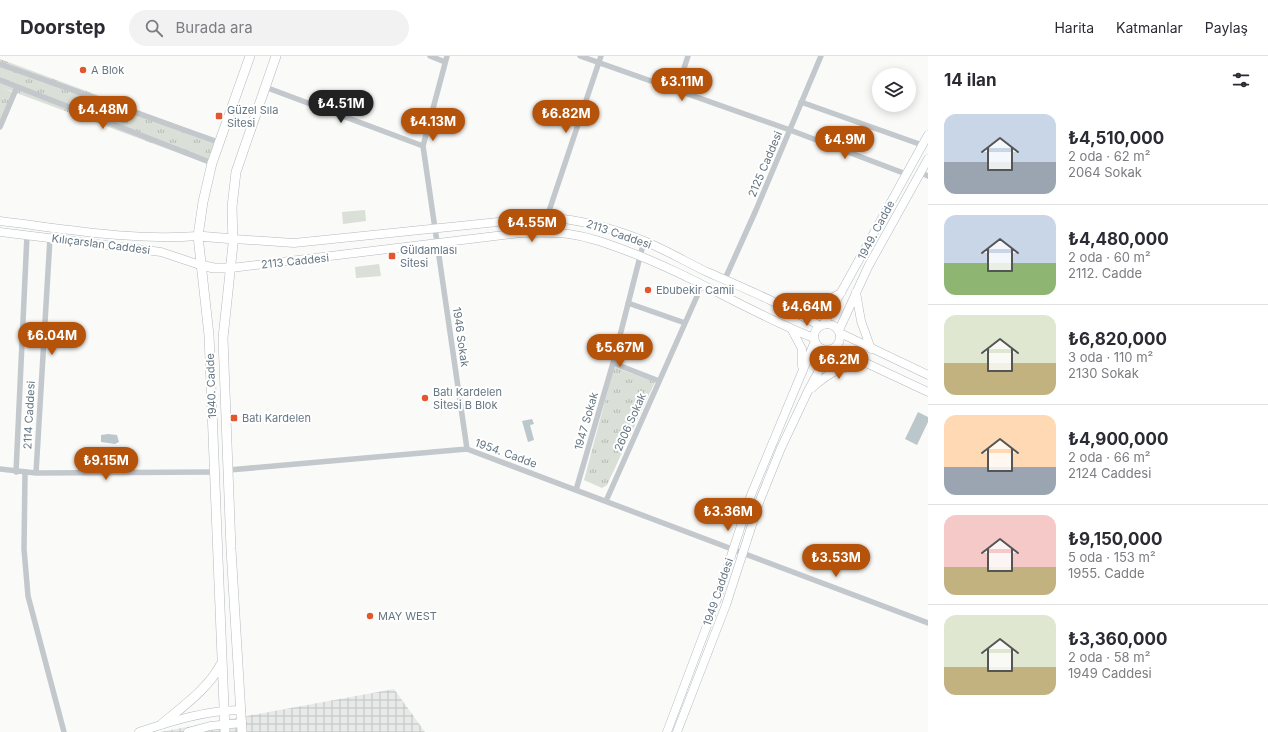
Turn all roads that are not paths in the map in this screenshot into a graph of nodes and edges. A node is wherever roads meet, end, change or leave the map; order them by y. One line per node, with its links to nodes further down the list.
1 (250, 56): 18 (main road, 1940. Cadde)
2 (276, 56): 11 (main road, 1940. Cadde)
3 (430, 56): 7 (street)
4 (580, 56): 8 (street)
5 (688, 56): 13 (street)
6 (821, 56): 14 (street, 2125 Caddesi)
7 (446, 59): 20 (street)
8 (600, 59): 13 (street); 25 (street)
9 (0, 64): 18 (street)
10 (0, 80): 12 (street)
11 (265, 86): 20 (street); 32 (main road, 1940. Cadde)
12 (17, 87): 15 (street); 22 (street)
13 (677, 90): 16 (street)
14 (801, 102): 16 (street, 2125 Caddesi); 19 (street)
15 (0, 128)
16 (790, 130): 23 (street); 38 (street, 2125 Caddesi)
17 (928, 135): 19 (street, 1949. Cadde)
18 (218, 142): 22 (main road, 1940. Cadde)
19 (922, 145): 23 (street, 1949. Cadde)
20 (423, 146): 27 (street, 1946 Sokak)
21 (928, 159): 24 (street, 1949. Cadde)
22 (212, 163): 30 (main road, 1940. Cadde)
23 (906, 174): 41 (street, 1949. Cadde)
24 (924, 174): 40 (street, 1949. Cadde)
25 (547, 217): 27 (street, 2113 Caddesi); 33 (street, 2113 Caddesi)
26 (0, 221): 30 (street, Kılıçarslan Caddesi)
27 (436, 228): 32 (street, 2113 Caddesi); 34 (street, 1946 Sokak)
28 (0, 232): 29 (street, Kılıçarslan Caddesi)
29 (28, 235): 31 (street, Kılıçarslan Caddesi); 61 (street, 2114 Caddesi)
30 (198, 236): 32 (main road); 36 (main road, 1940. Cadde)
31 (50, 238): 36 (street, Kılıçarslan Caddesi); 64 (street, 2114 Caddesi)
32 (234, 239): 37 (main road, 1940. Cadde)
33 (644, 241): 35 (street, 1947 Sokak); 38 (street, 2113 Caddesi)
34 (438, 243): 35 (street, 2113 Caddesi); 37 (street, 2113 Caddesi); 58 (street, 1946 Sokak)
35 (640, 256): 39 (street, 2113 Caddesi); 42 (street, 1947 Sokak)
36 (200, 265): 37 (main road); 62 (main road, 1940. Cadde)
37 (231, 268): 60 (main road, 1940. Cadde)
38 (725, 279): 43 (street, 2113 Caddesi)
39 (702, 285): 44 (street, 2606 Sokak); 46 (street, 2113 Caddesi)
40 (856, 292): 47 (street); 50 (street)
41 (842, 293): 43 (street); 45 (street, 1949. Cadde)
42 (628, 303): 44 (street); 51 (street, 1947 Sokak)
43 (790, 309): 45 (street, 2113 Caddesi)
44 (685, 323): 55 (street, 2606 Sokak)
45 (822, 325): 47 (street); 48 (street)
46 (792, 330): 48 (street, 2113 Caddesi); 54 (street)
47 (839, 332): 49 (street); 50 (street)
48 (815, 340): 49 (street); 54 (street, 1949 Caddesi)
49 (832, 349): 52 (street); 56 (street, 1949 Caddesi)
50 (871, 349): 53 (street)
51 (613, 363): 55 (street); 65 (street, 1947 Sokak)
52 (866, 363): 56 (street); 57 (street)
53 (928, 375)
54 (799, 378): 67 (street, 1949 Caddesi)
55 (659, 381): 66 (street, 2606 Sokak)
56 (808, 391): 67 (street, 1949 Caddesi)
57 (928, 392)
58 (467, 449): 60 (street, 1954. Cadde); 65 (street, 1954. Cadde)
59 (0, 470): 61 (street)
60 (229, 470): 71 (main road, 1940. Cadde)
61 (16, 472): 63 (street)
62 (214, 472): 64 (street); 69 (main road, 1940. Cadde)
63 (26, 473): 64 (street); 75 (street)
64 (36, 473)
65 (576, 490): 66 (street, 1954. Cadde)
66 (606, 501): 67 (street, 1954. Cadde)
67 (738, 550): 68 (street, 1954. Cadde); 78 (street, 1949 Caddesi); 79 (street, 1949 Caddesi)
68 (928, 623)
69 (221, 663): 70 (main road, 1940. Cadde); 72 (main road)
70 (223, 710): 71 (street); 72 (street); 74 (main road, 1940. Cadde)
71 (241, 710): 73 (main road, 1940. Cadde)
72 (162, 724): 76 (street)
73 (242, 727): 74 (street)
74 (225, 728): 77 (street)
75 (64, 732)
76 (140, 732)
77 (188, 732)
78 (667, 732)
79 (677, 732)

